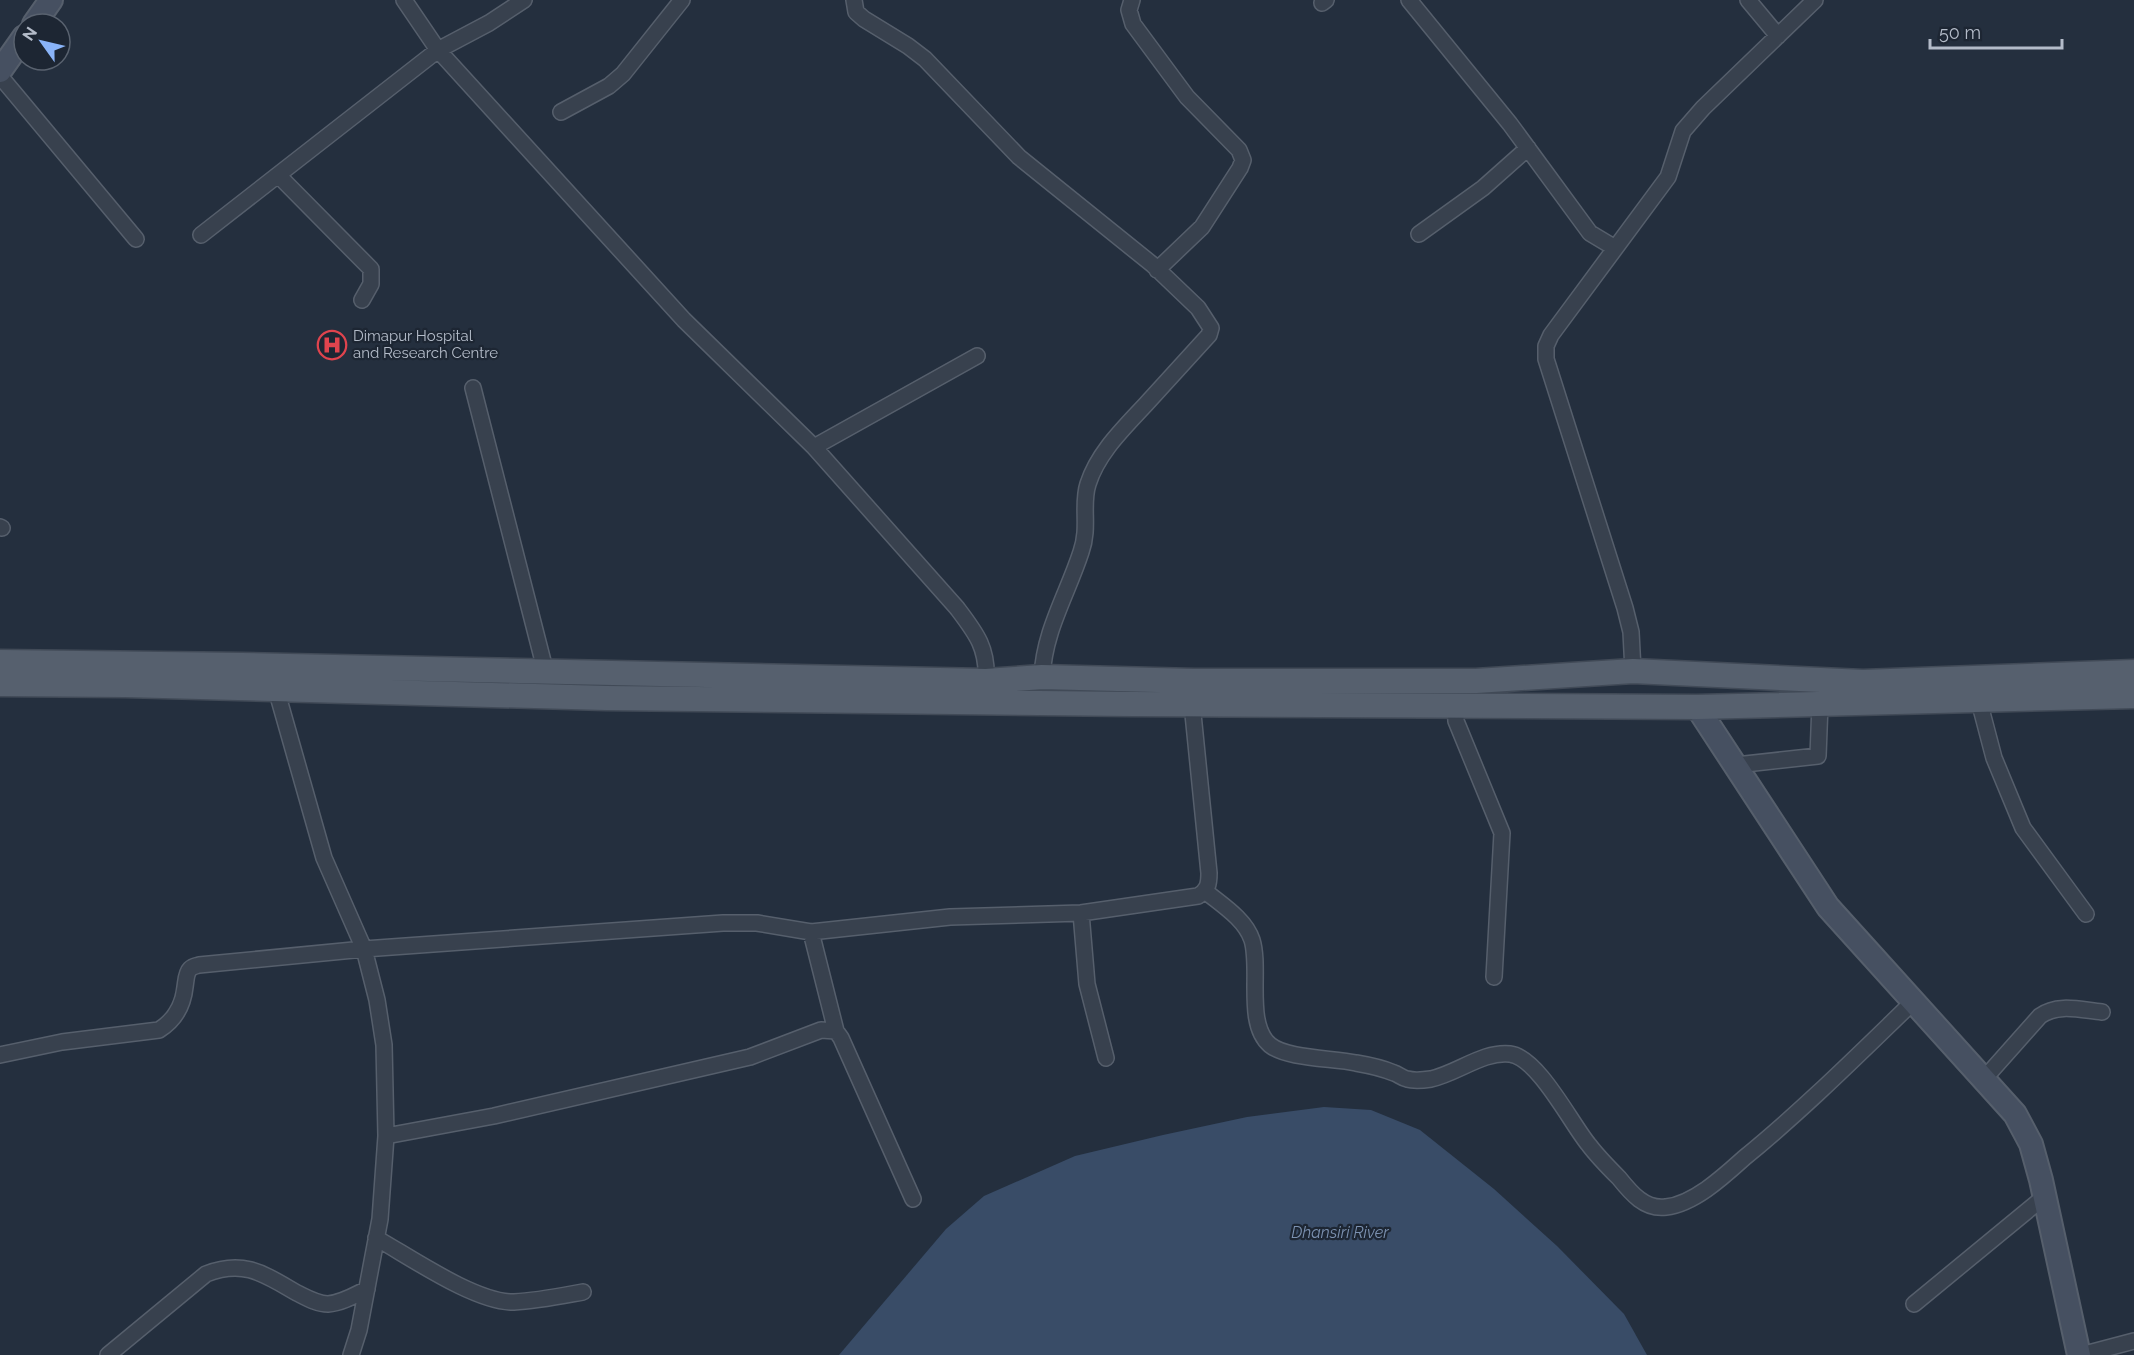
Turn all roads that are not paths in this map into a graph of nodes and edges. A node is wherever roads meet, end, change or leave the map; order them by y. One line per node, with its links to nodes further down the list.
1 (404, 0): 10 (street)
2 (524, 0): 10 (street)
3 (682, 0): 14 (street)
4 (854, 0): 21 (street)
5 (1132, 0): 21 (street)
6 (1409, 0): 15 (street)
7 (1748, 0): 9 (street)
8 (1815, 0): 9 (street)
9 (1778, 36): 20 (street)
10 (438, 50): 16 (street); 25 (street)
11 (12, 54): 12 (street)
12 (0, 71)
13 (0, 76): 19 (street)
14 (561, 112)
15 (1528, 148): 17 (street); 20 (street)
16 (278, 175): 18 (street); 22 (street)
17 (1419, 234)
18 (201, 235)
19 (136, 239)
20 (1615, 248): 27 (street)
21 (1157, 270): 30 (street)
22 (362, 300)
23 (977, 356): 25 (street)
24 (473, 388): 29 (street)
25 (814, 447): 31 (street)
26 (0, 663): 29 (main road)
27 (1633, 671): 28 (main road); 30 (main road)
28 (2134, 672)
29 (546, 673): 31 (main road)
30 (1042, 677): 31 (main road)
31 (986, 681)
32 (0, 684): 33 (main road)
33 (276, 689): 36 (main road); 45 (street)
34 (2134, 696): 35 (main road)
35 (1979, 701): 37 (main road); 43 (street)
36 (1192, 704): 38 (main road); 41 (street)
37 (1820, 704): 39 (main road); 40 (street)
38 (1455, 705): 39 (main road); 46 (street)
39 (1697, 707): 40 (street)
40 (1736, 765): 47 (street)
41 (1205, 891): 42 (street); 47 (street)
42 (1081, 913): 44 (street); 51 (street)
43 (2086, 914)
44 (811, 932): 45 (street); 49 (street)
45 (364, 949): 50 (street); 53 (street)
46 (1494, 977)
47 (1914, 1001): 52 (street)
48 (2102, 1012): 52 (street)
49 (836, 1031): 53 (street); 55 (street)
50 (0, 1055)
51 (1106, 1058)
52 (1984, 1079): 54 (street)
53 (386, 1136): 56 (street)
54 (2044, 1197): 59 (street); 63 (street)
55 (913, 1199)
56 (376, 1238): 57 (street); 58 (street)
57 (367, 1288): 61 (street); 62 (street)
58 (583, 1292)
59 (1914, 1304)
60 (2134, 1341): 63 (street)
61 (108, 1355)
62 (351, 1355)
63 (2080, 1355)

